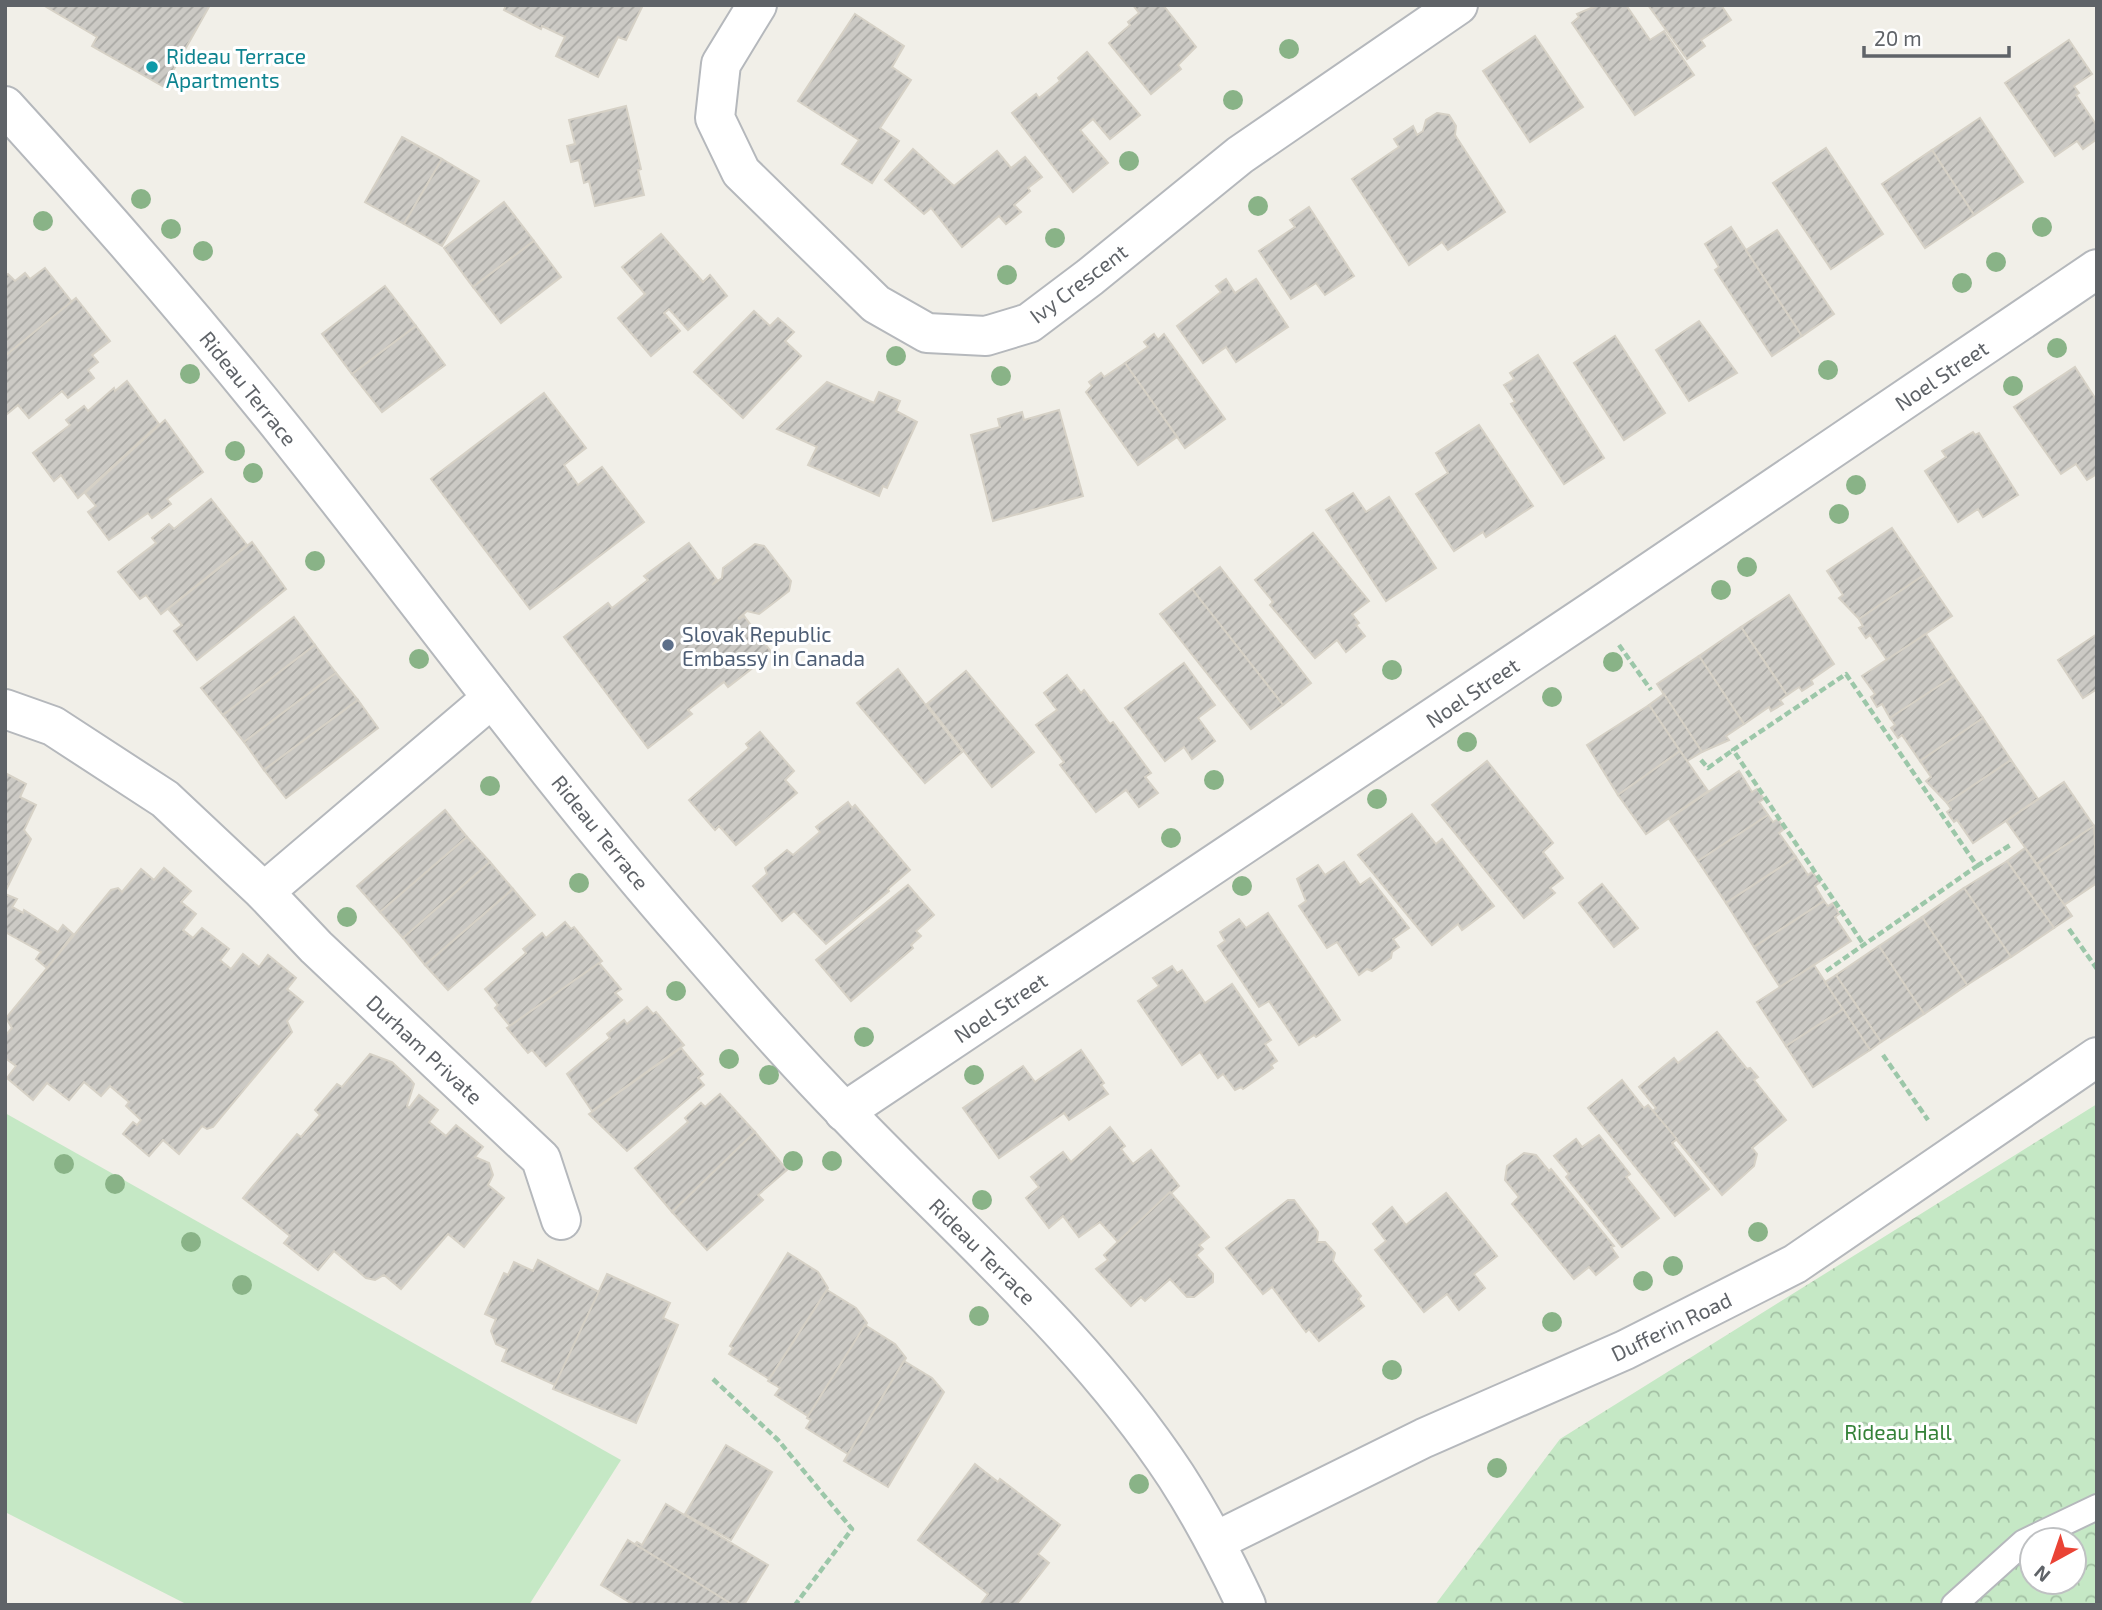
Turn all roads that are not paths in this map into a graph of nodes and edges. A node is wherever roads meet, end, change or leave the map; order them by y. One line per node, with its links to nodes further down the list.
1 (757, 5): 2 (street, Ivy Crescent)
2 (1458, 5)
3 (5, 106): 5 (street, Rideau Terrace)
4 (2097, 269): 9 (street, Noel Street)
5 (492, 698): 7 (street); 9 (street, Rideau Terrace)
6 (5, 709): 7 (street, Durham Private)
7 (264, 892): 10 (street, Durham Private)
8 (2097, 1057): 12 (street, Dufferin Road)
9 (845, 1112): 12 (street, Rideau Terrace)
10 (561, 1220)
11 (2097, 1507): 14 (lane)
12 (1216, 1541): 13 (street, Rideau Terrace)
13 (1247, 1605)
14 (1954, 1605)

